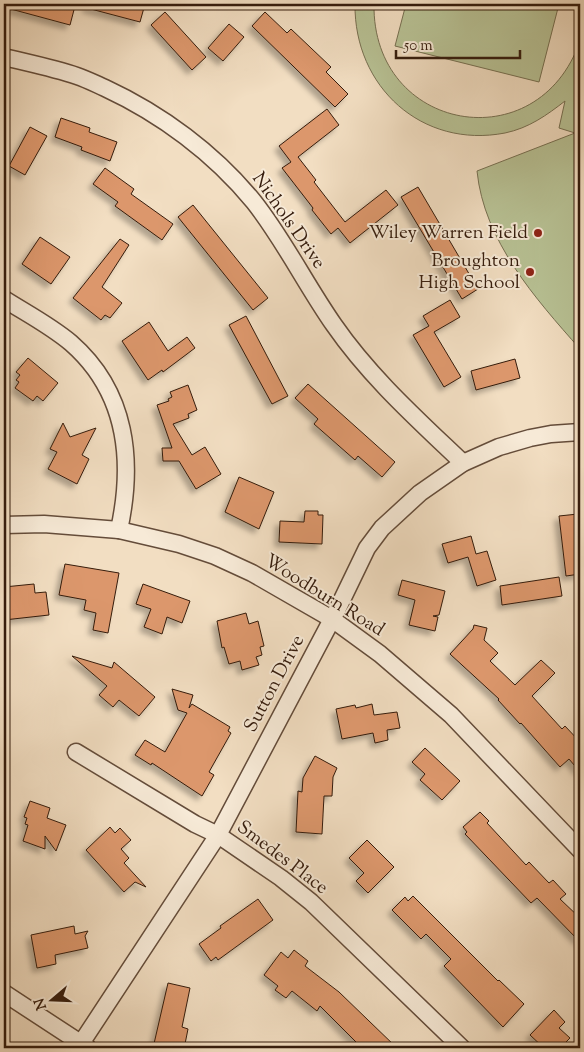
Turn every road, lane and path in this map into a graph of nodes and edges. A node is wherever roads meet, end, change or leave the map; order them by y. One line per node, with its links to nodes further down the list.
1 (4, 57): 4 (street, Nichols Drive)
2 (4, 299): 6 (street)
3 (580, 432): 4 (street, Sutton Drive)
4 (463, 463): 7 (street, Sutton Drive)
5 (4, 525): 6 (street, Woodburn Road)
6 (118, 530): 7 (street, Woodburn Road)
7 (332, 619): 9 (street, Sutton Drive); 10 (street, Woodburn Road)
8 (76, 752): 9 (street, Smedes Place)
9 (218, 835): 12 (street, Sutton Drive); 13 (street, Smedes Place)
10 (580, 850)
11 (4, 993): 12 (street)
12 (82, 1047)
13 (462, 1048)

